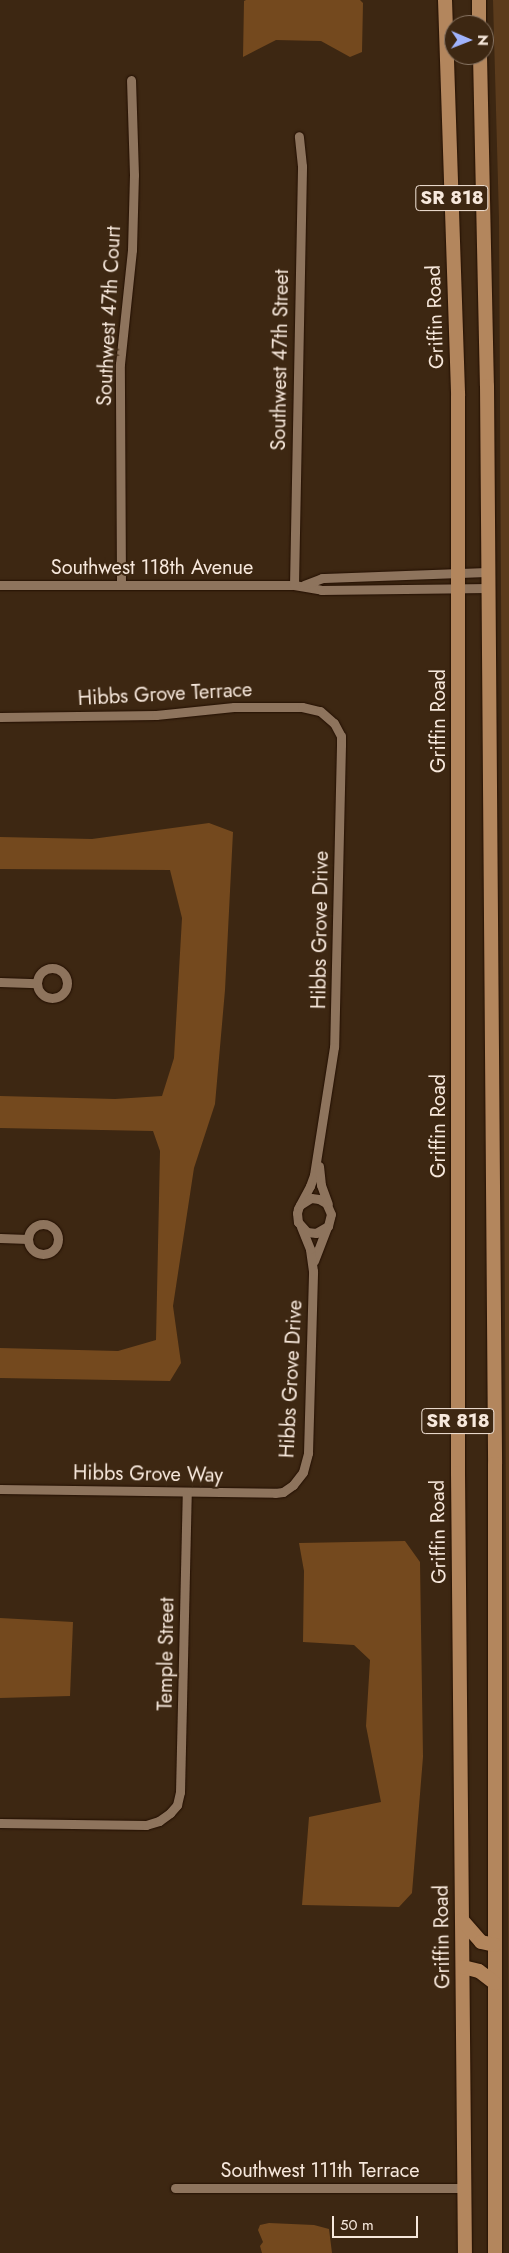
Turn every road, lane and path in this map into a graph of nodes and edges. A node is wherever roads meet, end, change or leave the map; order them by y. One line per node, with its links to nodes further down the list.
1 (445, 0): 7 (main road, Griffin Road / SR 818)
2 (479, 0): 3 (main road)
3 (479, 15)
4 (480, 65): 8 (main road, SR 818)
5 (131, 80): 9 (street, Southwest 47th Court)
6 (299, 136): 11 (street, Southwest 47th Street)
7 (458, 572): 8 (street, Southwest 118th Avenue); 12 (street, Southwest 118th Avenue); 14 (main road, Griffin Road / SR 818)
8 (489, 572): 13 (main road, SR 818)
9 (121, 584): 10 (street, Southwest 118th Avenue); 11 (street, Southwest 118th Avenue)
10 (0, 585)
11 (294, 585): 12 (street, Southwest 118th Avenue)
12 (304, 585): 14 (street, Southwest 118th Avenue)
13 (489, 588): 14 (street, Southwest 118th Avenue); 32 (main road, SR 818)
14 (458, 589): 31 (main road, Griffin Road / SR 818)
15 (0, 717): 16 (street, Hibbs Grove Terrace)
16 (330, 717): 19 (street, Hibbs Grove Drive)
17 (0, 982): 18 (street)
18 (37, 983)
19 (319, 1146): 20 (street, Hibbs Grove Drive); 21 (street, Hibbs Grove Drive)
20 (300, 1205): 21 (street); 22 (street)
21 (329, 1206): 23 (street)
22 (300, 1226): 23 (street); 26 (street, Hibbs Grove Drive)
23 (328, 1226): 26 (street, Hibbs Grove Drive)
24 (0, 1238): 25 (street)
25 (28, 1239)
26 (312, 1271): 27 (street, Hibbs Grove Drive)
27 (293, 1485): 29 (street, Hibbs Grove Way)
28 (0, 1489): 29 (street, Hibbs Grove Way)
29 (187, 1492): 30 (street, Temple Street)
30 (0, 1823)
31 (462, 1920): 32 (main road); 33 (main road, Griffin Road / SR 818)
32 (495, 1945): 34 (main road, SR 818)
33 (463, 1967): 34 (main road); 36 (main road, Griffin Road / SR 818)
34 (495, 1983): 38 (main road, SR 818)
35 (176, 2188): 36 (street, Southwest 111th Terrace)
36 (465, 2188): 37 (main road, Griffin Road / SR 818)
37 (465, 2253)
38 (495, 2253)

